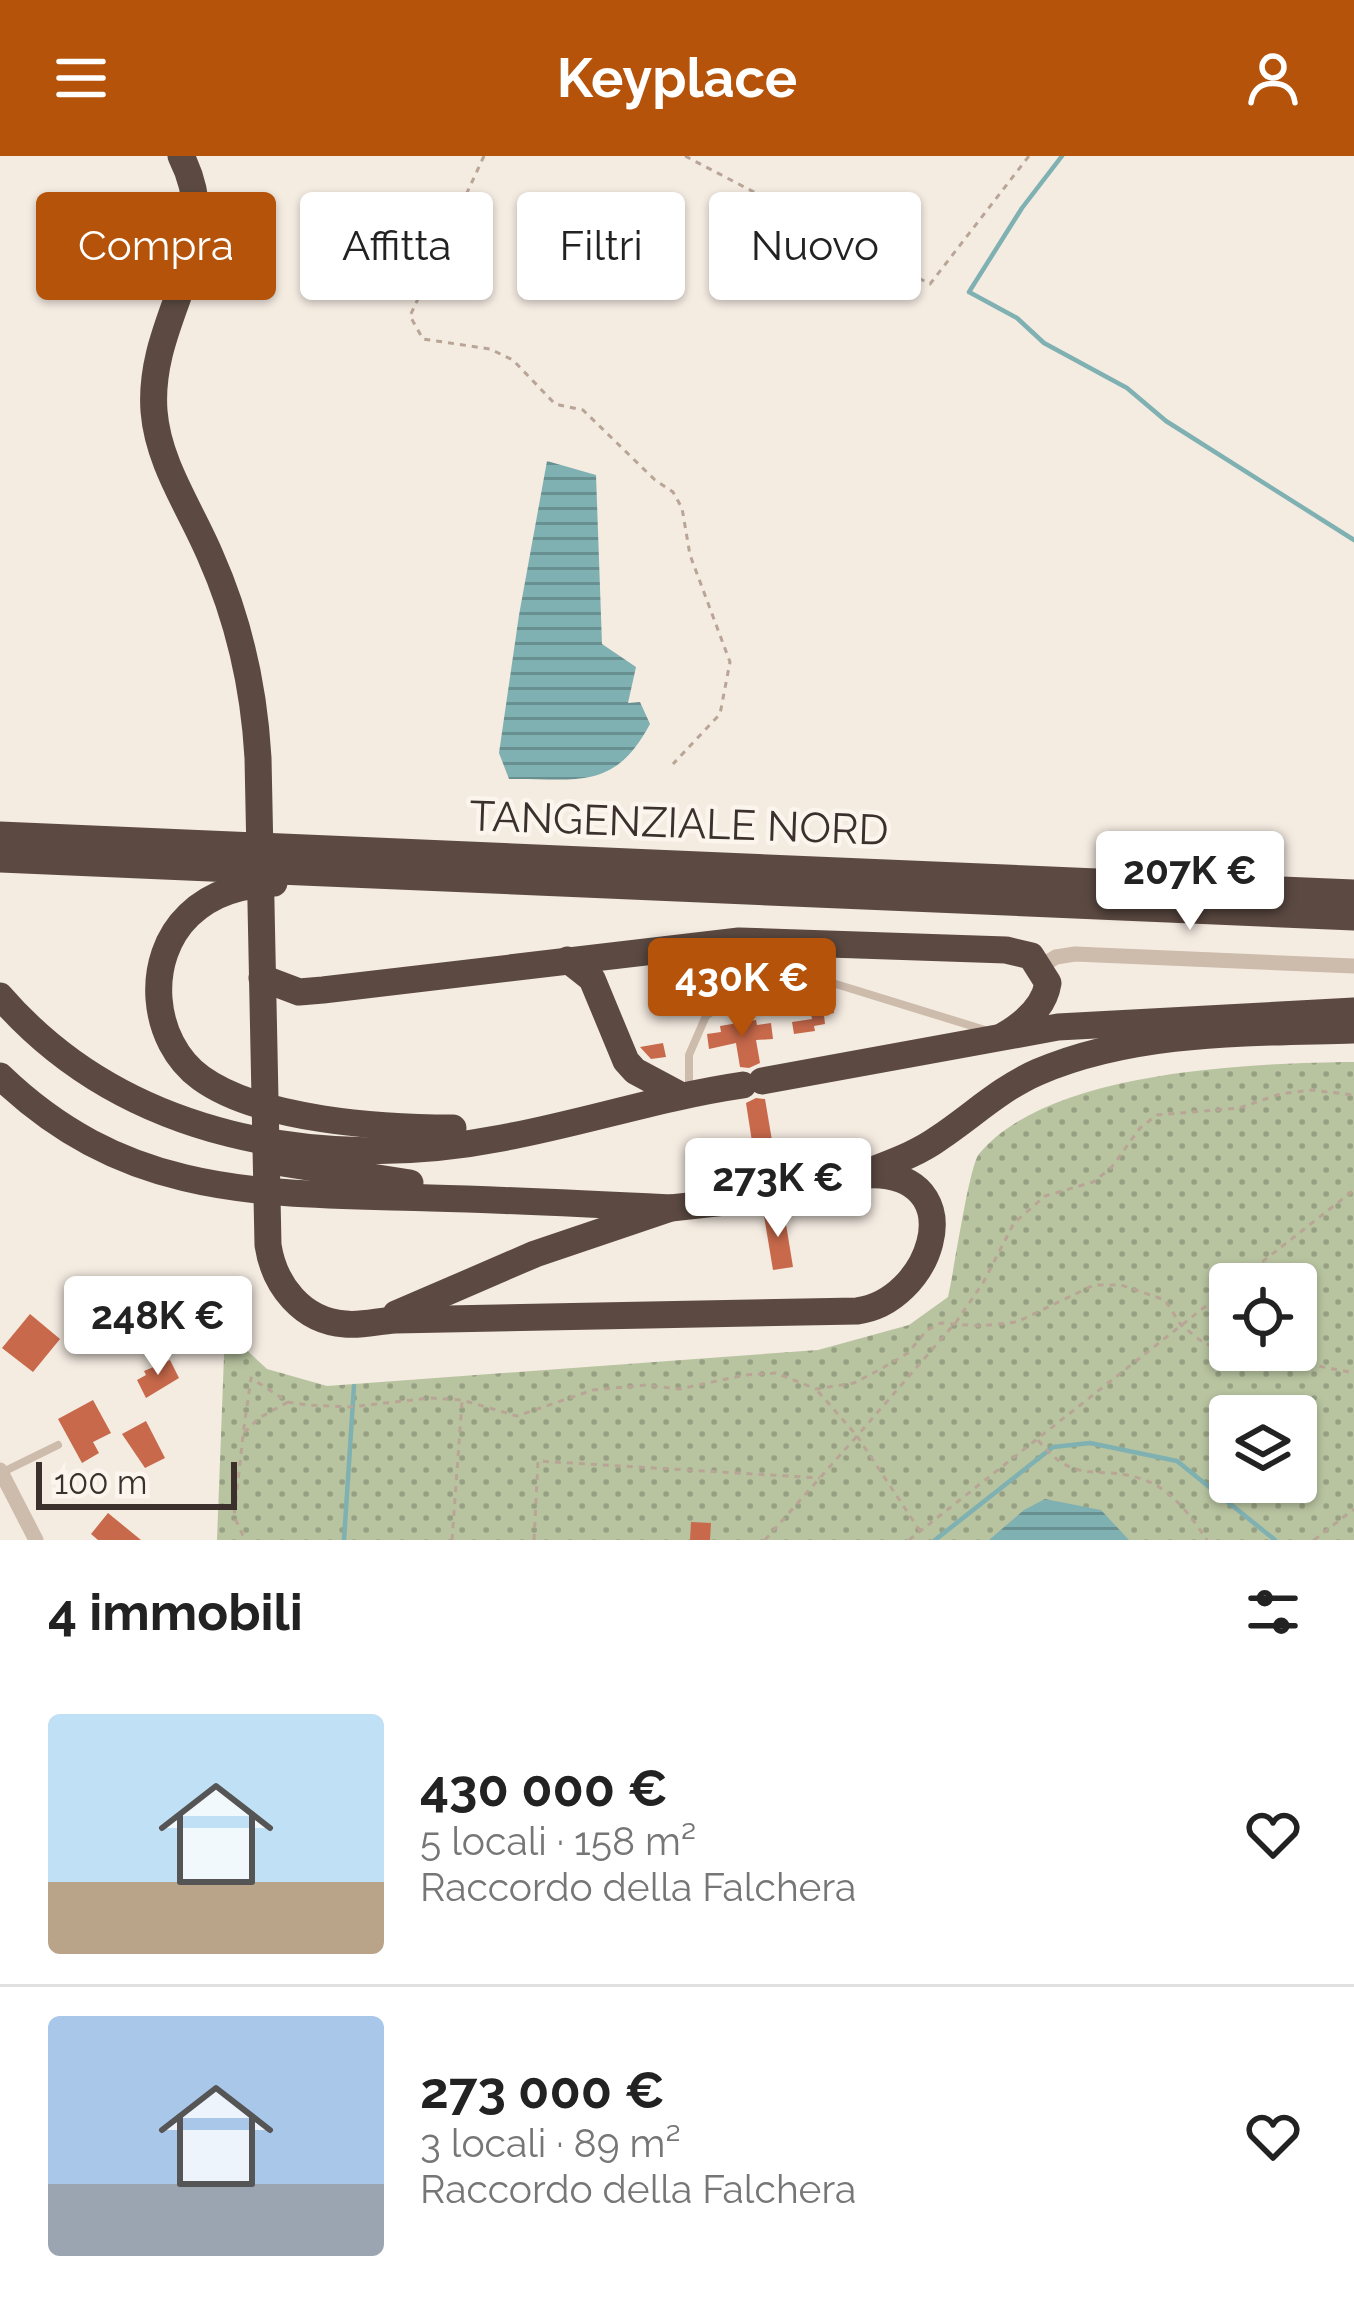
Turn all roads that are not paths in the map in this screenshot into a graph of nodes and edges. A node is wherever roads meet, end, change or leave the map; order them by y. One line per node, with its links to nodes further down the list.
1 (181, 156): 9 (highway)
2 (0, 835): 5 (highway, TANGENZIALE NORD)
3 (0, 859): 4 (highway, TANGENZIALE NORD)
4 (346, 872): 6 (highway, TANGENZIALE NORD); 22 (highway)
5 (1354, 893)
6 (1354, 917)
7 (630, 953): 8 (highway); 10 (highway); 16 (highway)
8 (568, 960): 12 (highway); 16 (highway)
9 (262, 966): 12 (highway); 19 (highway)
10 (1040, 966): 11 (street); 18 (highway)
11 (1354, 966)
12 (323, 990): 19 (highway)
13 (0, 996): 22 (highway)
14 (1354, 1011): 18 (highway)
15 (0, 1016): 24 (highway)
16 (609, 1020): 21 (highway)
17 (1354, 1030): 23 (highway)
18 (1003, 1036): 21 (highway); 21 (lane)
19 (263, 1042): 26 (highway)
20 (0, 1076): 24 (highway)
21 (683, 1093): 22 (highway)
22 (547, 1126)
23 (850, 1180): 25 (highway); 26 (highway)
24 (520, 1200): 25 (highway)
25 (671, 1208): 26 (highway)
26 (371, 1322)
27 (58, 1445): 28 (lane)
28 (1, 1471): 29 (street)
29 (36, 1540)

